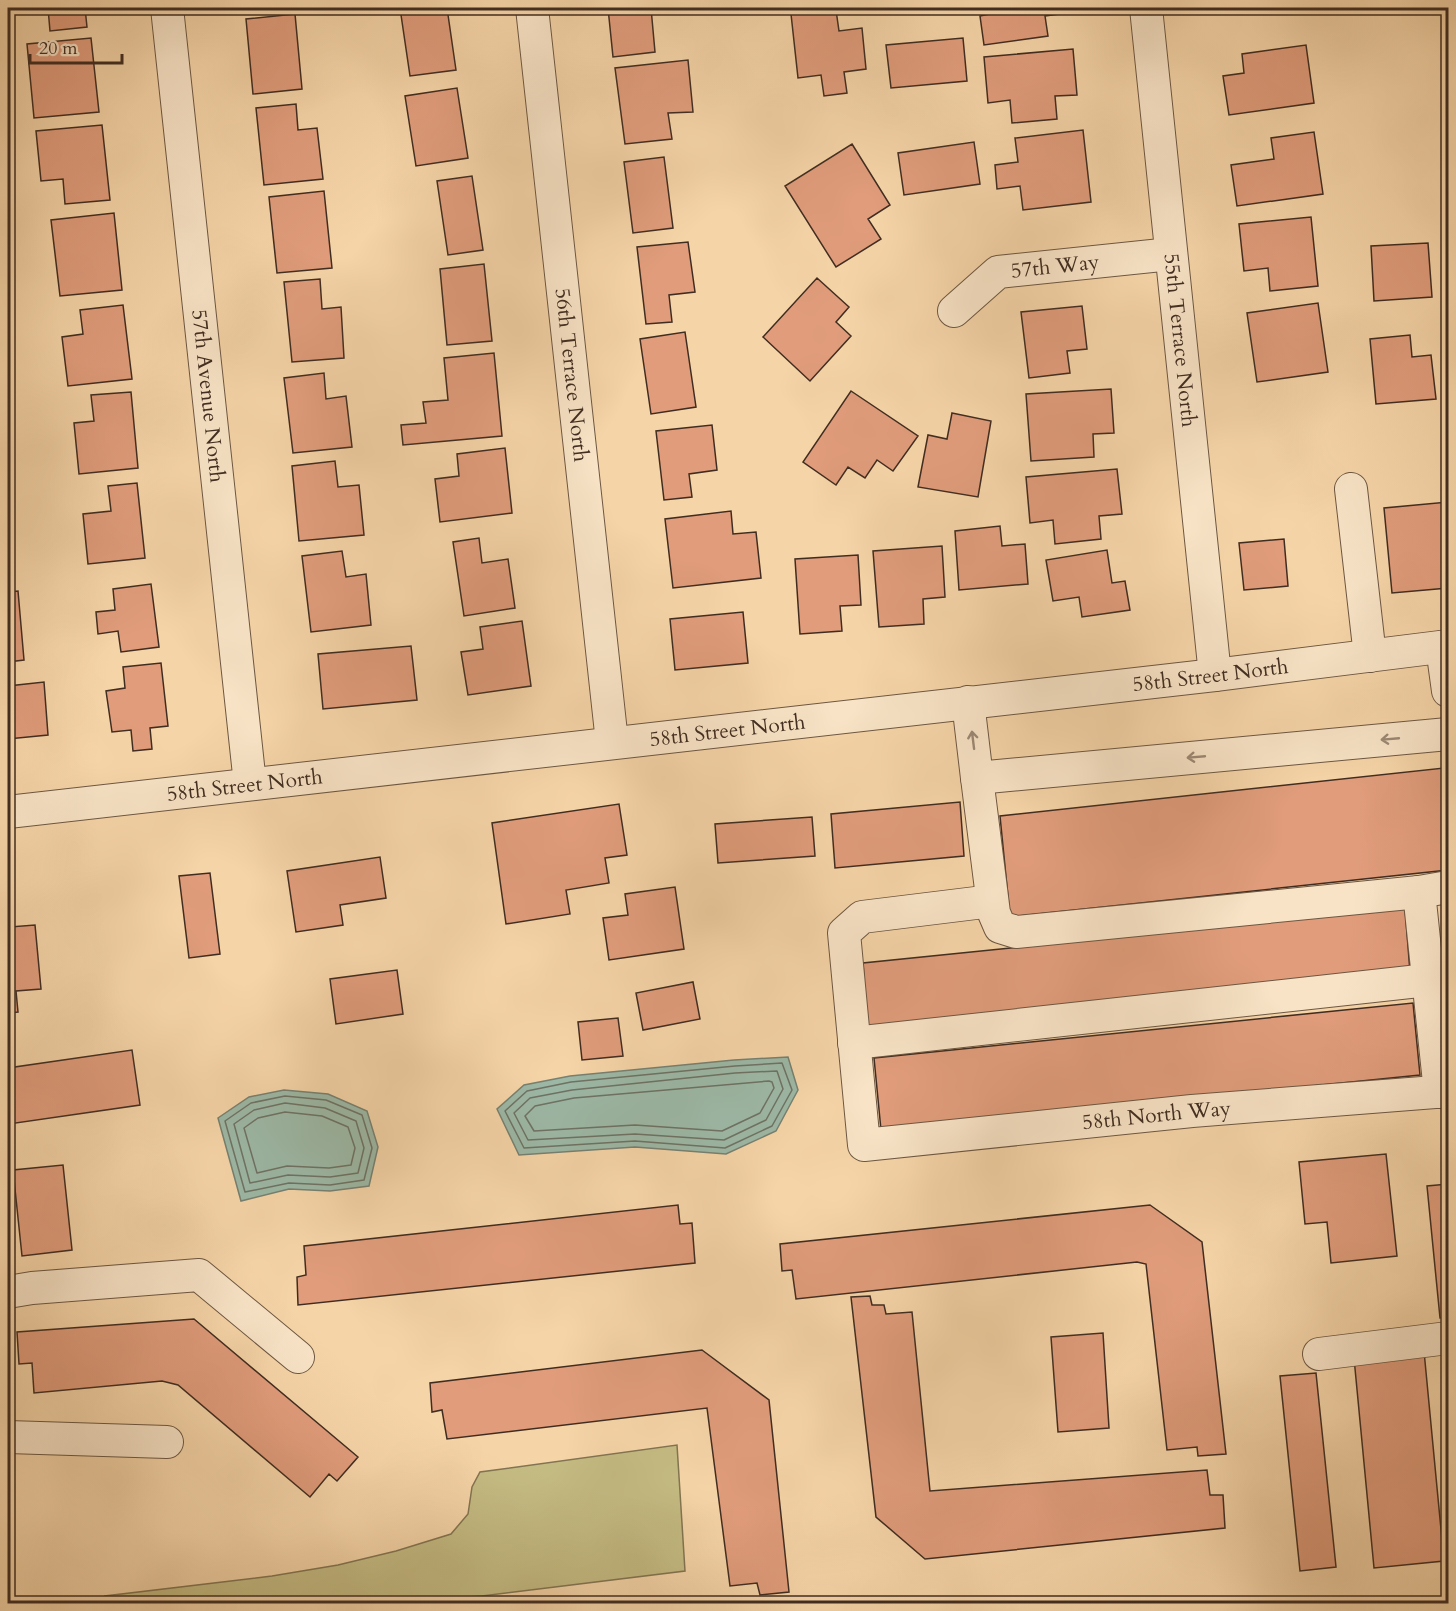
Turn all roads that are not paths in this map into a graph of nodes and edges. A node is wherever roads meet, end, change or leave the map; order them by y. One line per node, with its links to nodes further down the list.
1 (167, 8): 15 (street, 57th Avenue North)
2 (532, 8): 13 (street, 56th Terrace North)
3 (1146, 8): 4 (street, 55th Terrace North)
4 (1171, 254): 5 (street, 57th Way); 9 (street, 55th Terrace North)
5 (954, 311)
6 (1351, 489): 8 (street)
7 (1445, 647): 8 (street, 58th Street North); 10 (street)
8 (1370, 656): 9 (street, 58th Street North)
9 (1215, 675): 11 (street, 58th Street North)
10 (1449, 691)
11 (968, 702): 13 (street, 58th Street North); 14 (street, one-way to 11)
12 (1449, 734): 14 (street, one-way to 14)
13 (612, 742): 15 (street, 58th Street North)
14 (977, 778): 18 (street)
15 (250, 784): 16 (street, 58th Street North)
16 (8, 812)
17 (1434, 889): 18 (street); 19 (street)
18 (992, 901): 20 (street)
19 (1428, 980): 20 (street); 21 (street)
20 (854, 1043): 21 (street, 58th North Way)
21 (1444, 1091)
22 (8, 1292): 25 (street)
23 (1449, 1338): 24 (street)
24 (1319, 1354)
25 (298, 1357)
26 (8, 1437): 27 (street)
27 (167, 1442)

